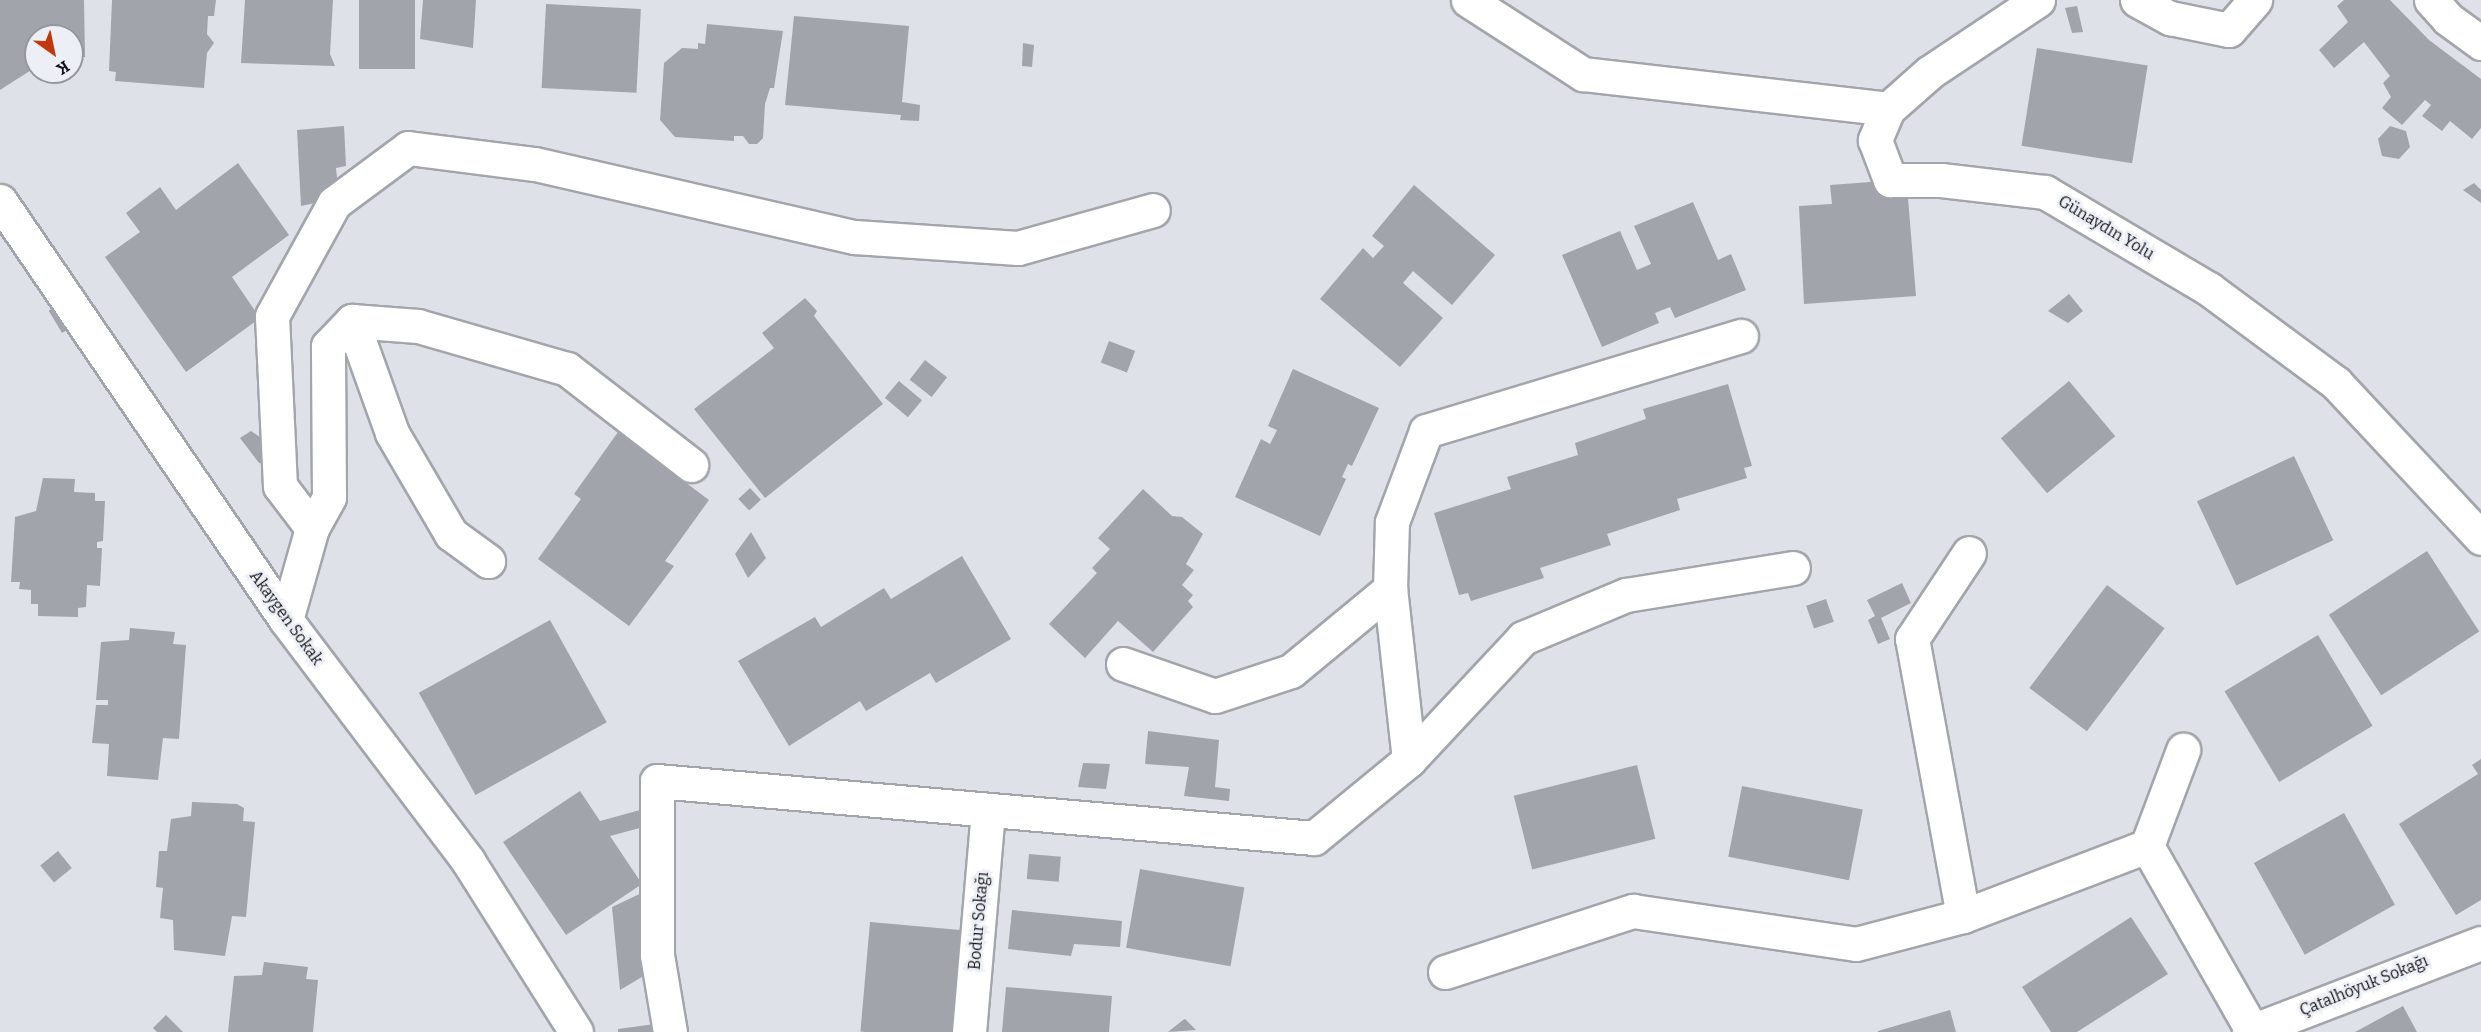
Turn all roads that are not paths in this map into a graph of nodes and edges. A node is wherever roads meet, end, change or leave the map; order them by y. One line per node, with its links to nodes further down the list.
1 (1468, 0): 7 (street)
2 (2038, 0): 7 (street, Günaydın Yolu)
3 (2137, 0): 4 (street)
4 (2255, 0)
5 (2431, 0): 6 (street)
6 (2481, 43)
7 (1888, 109): 14 (street, Günaydın Yolu)
8 (0, 201): 19 (street, Akaygen Sokak)
9 (1153, 210): 13 (street)
10 (352, 321): 12 (street); 13 (street); 16 (street)
11 (1741, 336): 18 (street)
12 (691, 465)
13 (312, 528): 19 (street)
14 (2481, 538)
15 (1969, 553): 25 (street)
16 (488, 561)
17 (1793, 568): 22 (street)
18 (1390, 589): 20 (street); 22 (street)
19 (286, 620): 31 (street, Akaygen Sokak)
20 (1123, 664)
21 (2183, 750): 24 (street)
22 (1409, 760): 23 (street)
23 (988, 811): 32 (street); 33 (street, Bodur Sokağı)
24 (2148, 846): 25 (street); 30 (street)
25 (1963, 916): 29 (street)
26 (2481, 943): 27 (street, Çatalhöyuk Sokağı)
27 (2434, 958): 28 (street); 30 (street, Çatalhöyuk Sokağı)
28 (2481, 966)
29 (1445, 972)
30 (2250, 1031)
31 (576, 1032)
32 (670, 1032)
33 (969, 1032)

